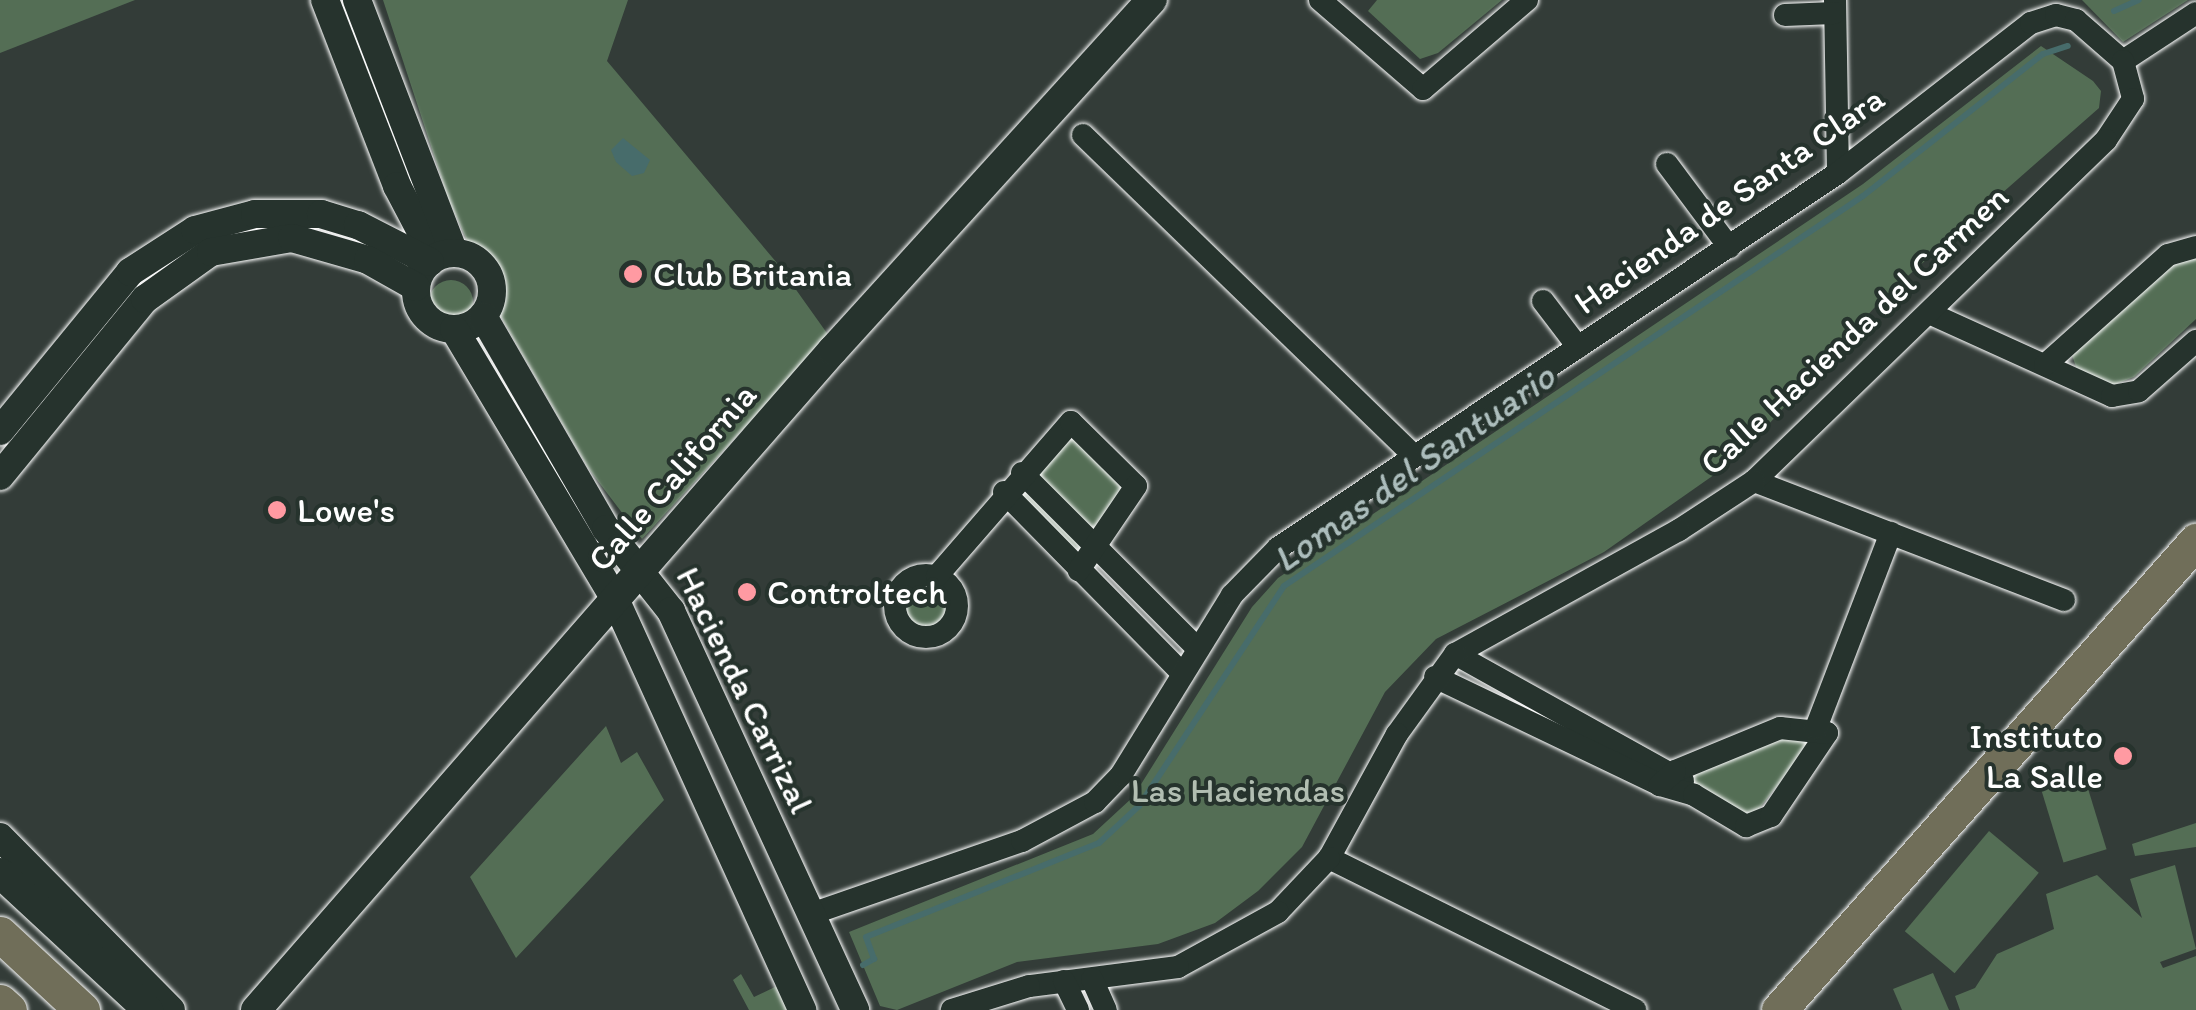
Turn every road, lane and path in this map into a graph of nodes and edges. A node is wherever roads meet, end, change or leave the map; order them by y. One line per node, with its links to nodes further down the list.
1 (325, 0): 13 (street)
2 (358, 0): 17 (street)
3 (1152, 0): 38 (main road, Calle California)
4 (1320, 0): 5 (street)
5 (1528, 0)
6 (1835, 7): 8 (street); 12 (street)
7 (2196, 13): 9 (street)
8 (1785, 15)
9 (2123, 62): 12 (street, Hacienda de Santa Clara); 20 (street, Calle Hacienda del Carmen)
10 (1084, 134): 29 (street)
11 (1667, 164): 15 (street)
12 (1838, 173): 15 (street, Hacienda de Santa Clara)
13 (398, 186): 14 (street); 17 (street)
14 (367, 228): 17 (street); 23 (street)
15 (1729, 247): 26 (street, Hacienda de Santa Clara)
16 (2196, 247): 27 (street)
17 (440, 258): 18 (street); 21 (street)
18 (416, 287): 22 (street); 25 (street)
19 (1543, 301): 26 (street)
20 (1928, 313): 27 (street); 32 (street, Calle Hacienda del Carmen)
21 (482, 316): 22 (street); 38 (street, Hacienda Carrizal)
22 (454, 329): 40 (street)
23 (81, 331): 25 (street); 28 (street)
24 (2196, 341): 27 (street)
25 (105, 346): 31 (street)
26 (1578, 348): 29 (street, Hacienda de Santa Clara)
27 (2045, 366)
28 (0, 431)
29 (1412, 454): 42 (street, Hacienda de Santa Clara)
30 (1022, 473): 33 (street); 36 (street); 36 (street)
31 (0, 476)
32 (1754, 480): 34 (street); 43 (street, Calle Hacienda del Carmen)
33 (1004, 492): 37 (street); 39 (street)
34 (1890, 533): 41 (street); 46 (street)
35 (2196, 541): 69 (main road)
36 (1096, 548): 37 (street); 42 (street)
37 (1079, 570): 44 (street)
38 (645, 572): 40 (main road, Calle California); 47 (street, Hacienda Carrizal)
39 (937, 576)
40 (615, 599): 49 (street); 62 (main road, Calle California)
41 (2064, 600)
42 (1198, 649): 44 (street, Hacienda de Santa Clara)
43 (1456, 654): 45 (street, Calle Hacienda del Carmen); 48 (street)
44 (1184, 674): 53 (street, Hacienda de Santa Clara)
45 (1435, 677): 48 (street); 51 (street, Calle Hacienda del Carmen)
46 (1816, 728): 48 (street); 48 (street)
47 (747, 772): 49 (street); 53 (street, Hacienda Carrizal)
48 (1668, 778)
49 (708, 800): 63 (street)
50 (0, 836): 61 (street)
51 (1329, 858): 55 (street, Calle Hacienda del Carmen); 68 (street)
52 (0, 873): 60 (main road)
53 (812, 914): 64 (street, Hacienda Carrizal)
54 (0, 934): 59 (main road)
55 (1092, 980): 56 (street, Calle Hacienda del Carmen); 67 (street)
56 (1064, 981): 65 (street, Calle Hacienda del Carmen); 66 (street)
57 (0, 1002): 58 (main road)
58 (9, 1010)
59 (82, 1010)
60 (148, 1010)
61 (171, 1010)
62 (256, 1010)
63 (802, 1010)
64 (854, 1010)
65 (952, 1010)
66 (1078, 1010)
67 (1106, 1010)
68 (1635, 1010)
69 (1780, 1010)

